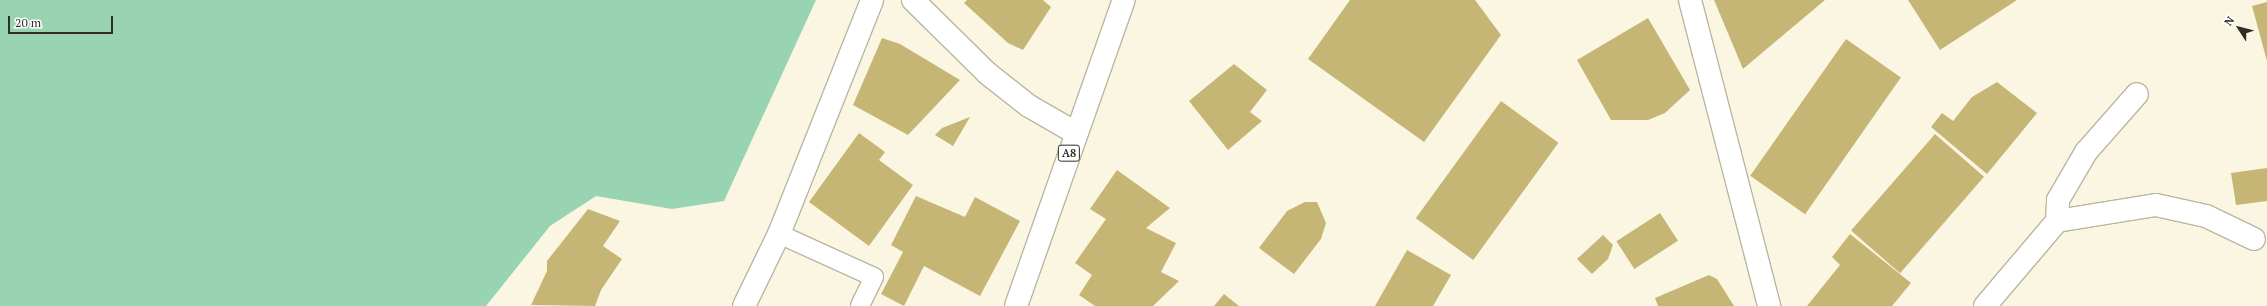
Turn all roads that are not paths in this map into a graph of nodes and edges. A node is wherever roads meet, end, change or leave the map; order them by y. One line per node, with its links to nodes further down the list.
1 (872, 0): 8 (main road)
2 (913, 0): 6 (main road)
3 (1124, 0): 6 (main road, A8)
4 (1690, 0): 13 (main road)
5 (2137, 94): 7 (main road)
6 (1076, 134): 12 (main road, A8)
7 (2057, 221): 9 (main road); 14 (main road)
8 (779, 234): 10 (main road); 11 (lane)
9 (2254, 239)
10 (744, 306)
11 (860, 306)
12 (1016, 306)
13 (1769, 306)
14 (1985, 306)

